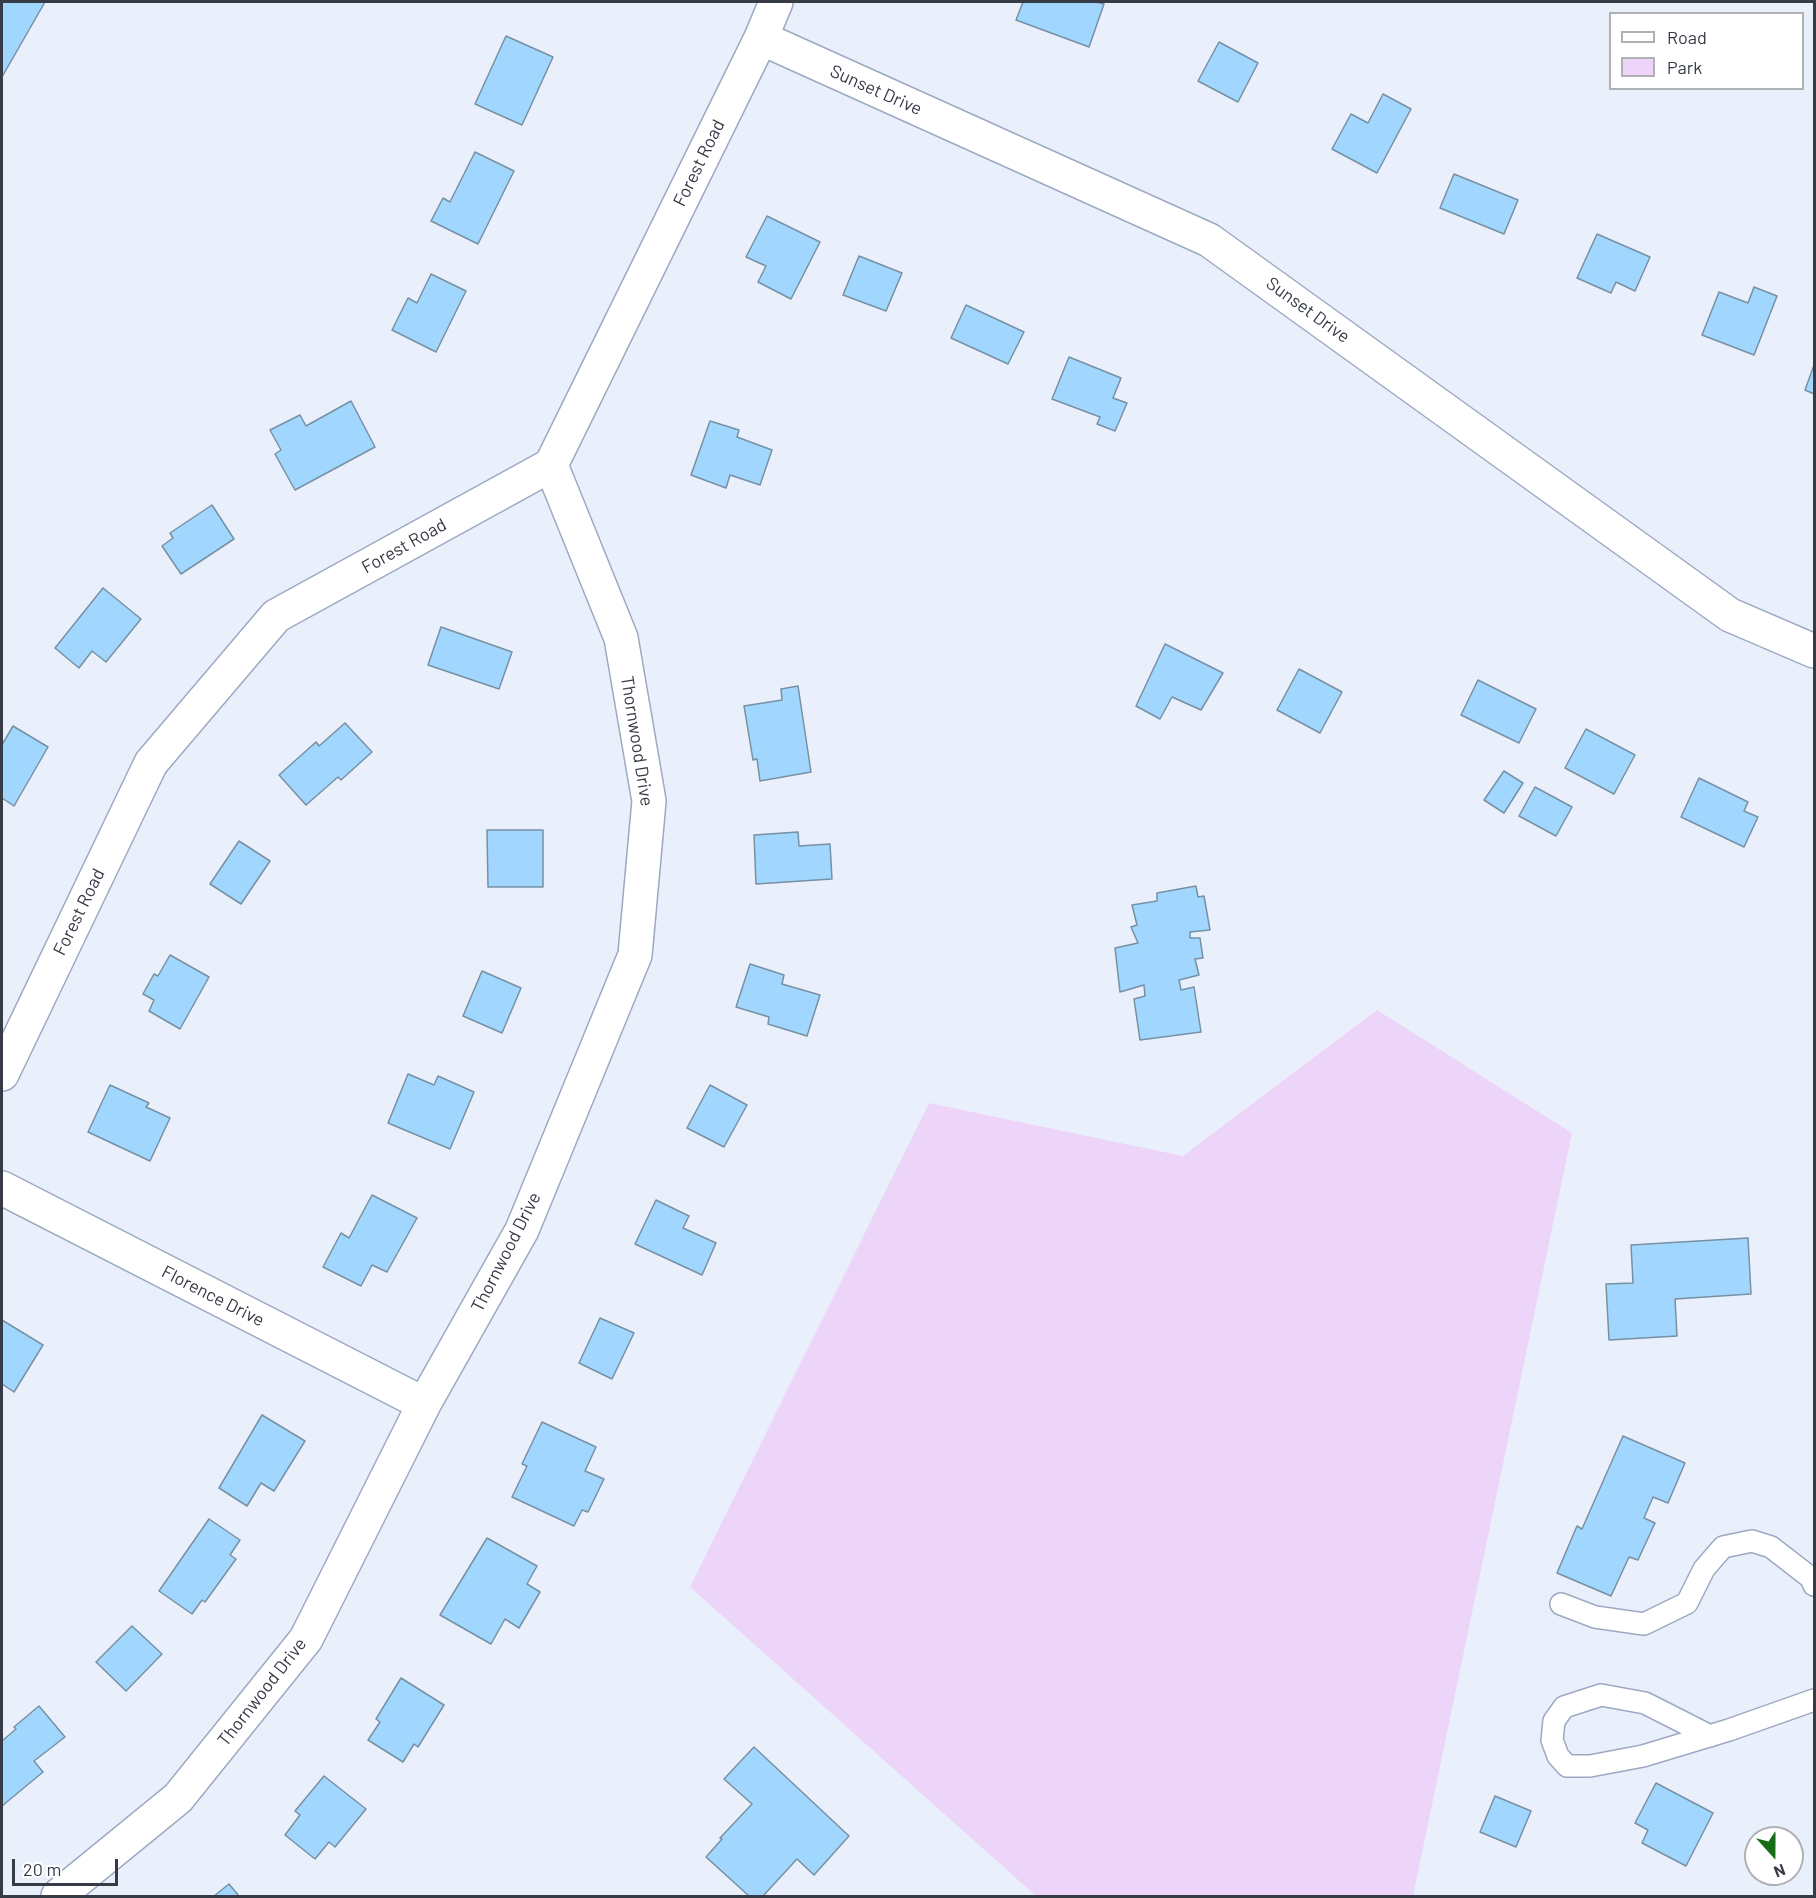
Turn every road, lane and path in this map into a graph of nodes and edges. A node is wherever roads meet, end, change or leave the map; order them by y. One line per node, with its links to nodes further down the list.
1 (776, 2): 2 (street, Forest Road)
2 (761, 38): 3 (street, Forest Road); 4 (street, Sunset Drive)
3 (551, 465): 5 (street, Forest Road); 7 (street, Thornwood Drive)
4 (1815, 651)
5 (2, 1074)
6 (2, 1188): 7 (street, Florence Drive)
7 (424, 1404): 12 (street, Thornwood Drive)
8 (1815, 1585): 9 (lane)
9 (1561, 1604)
10 (1815, 1700): 11 (lane)
11 (1710, 1736): 11 (lane)
12 (58, 1896)

